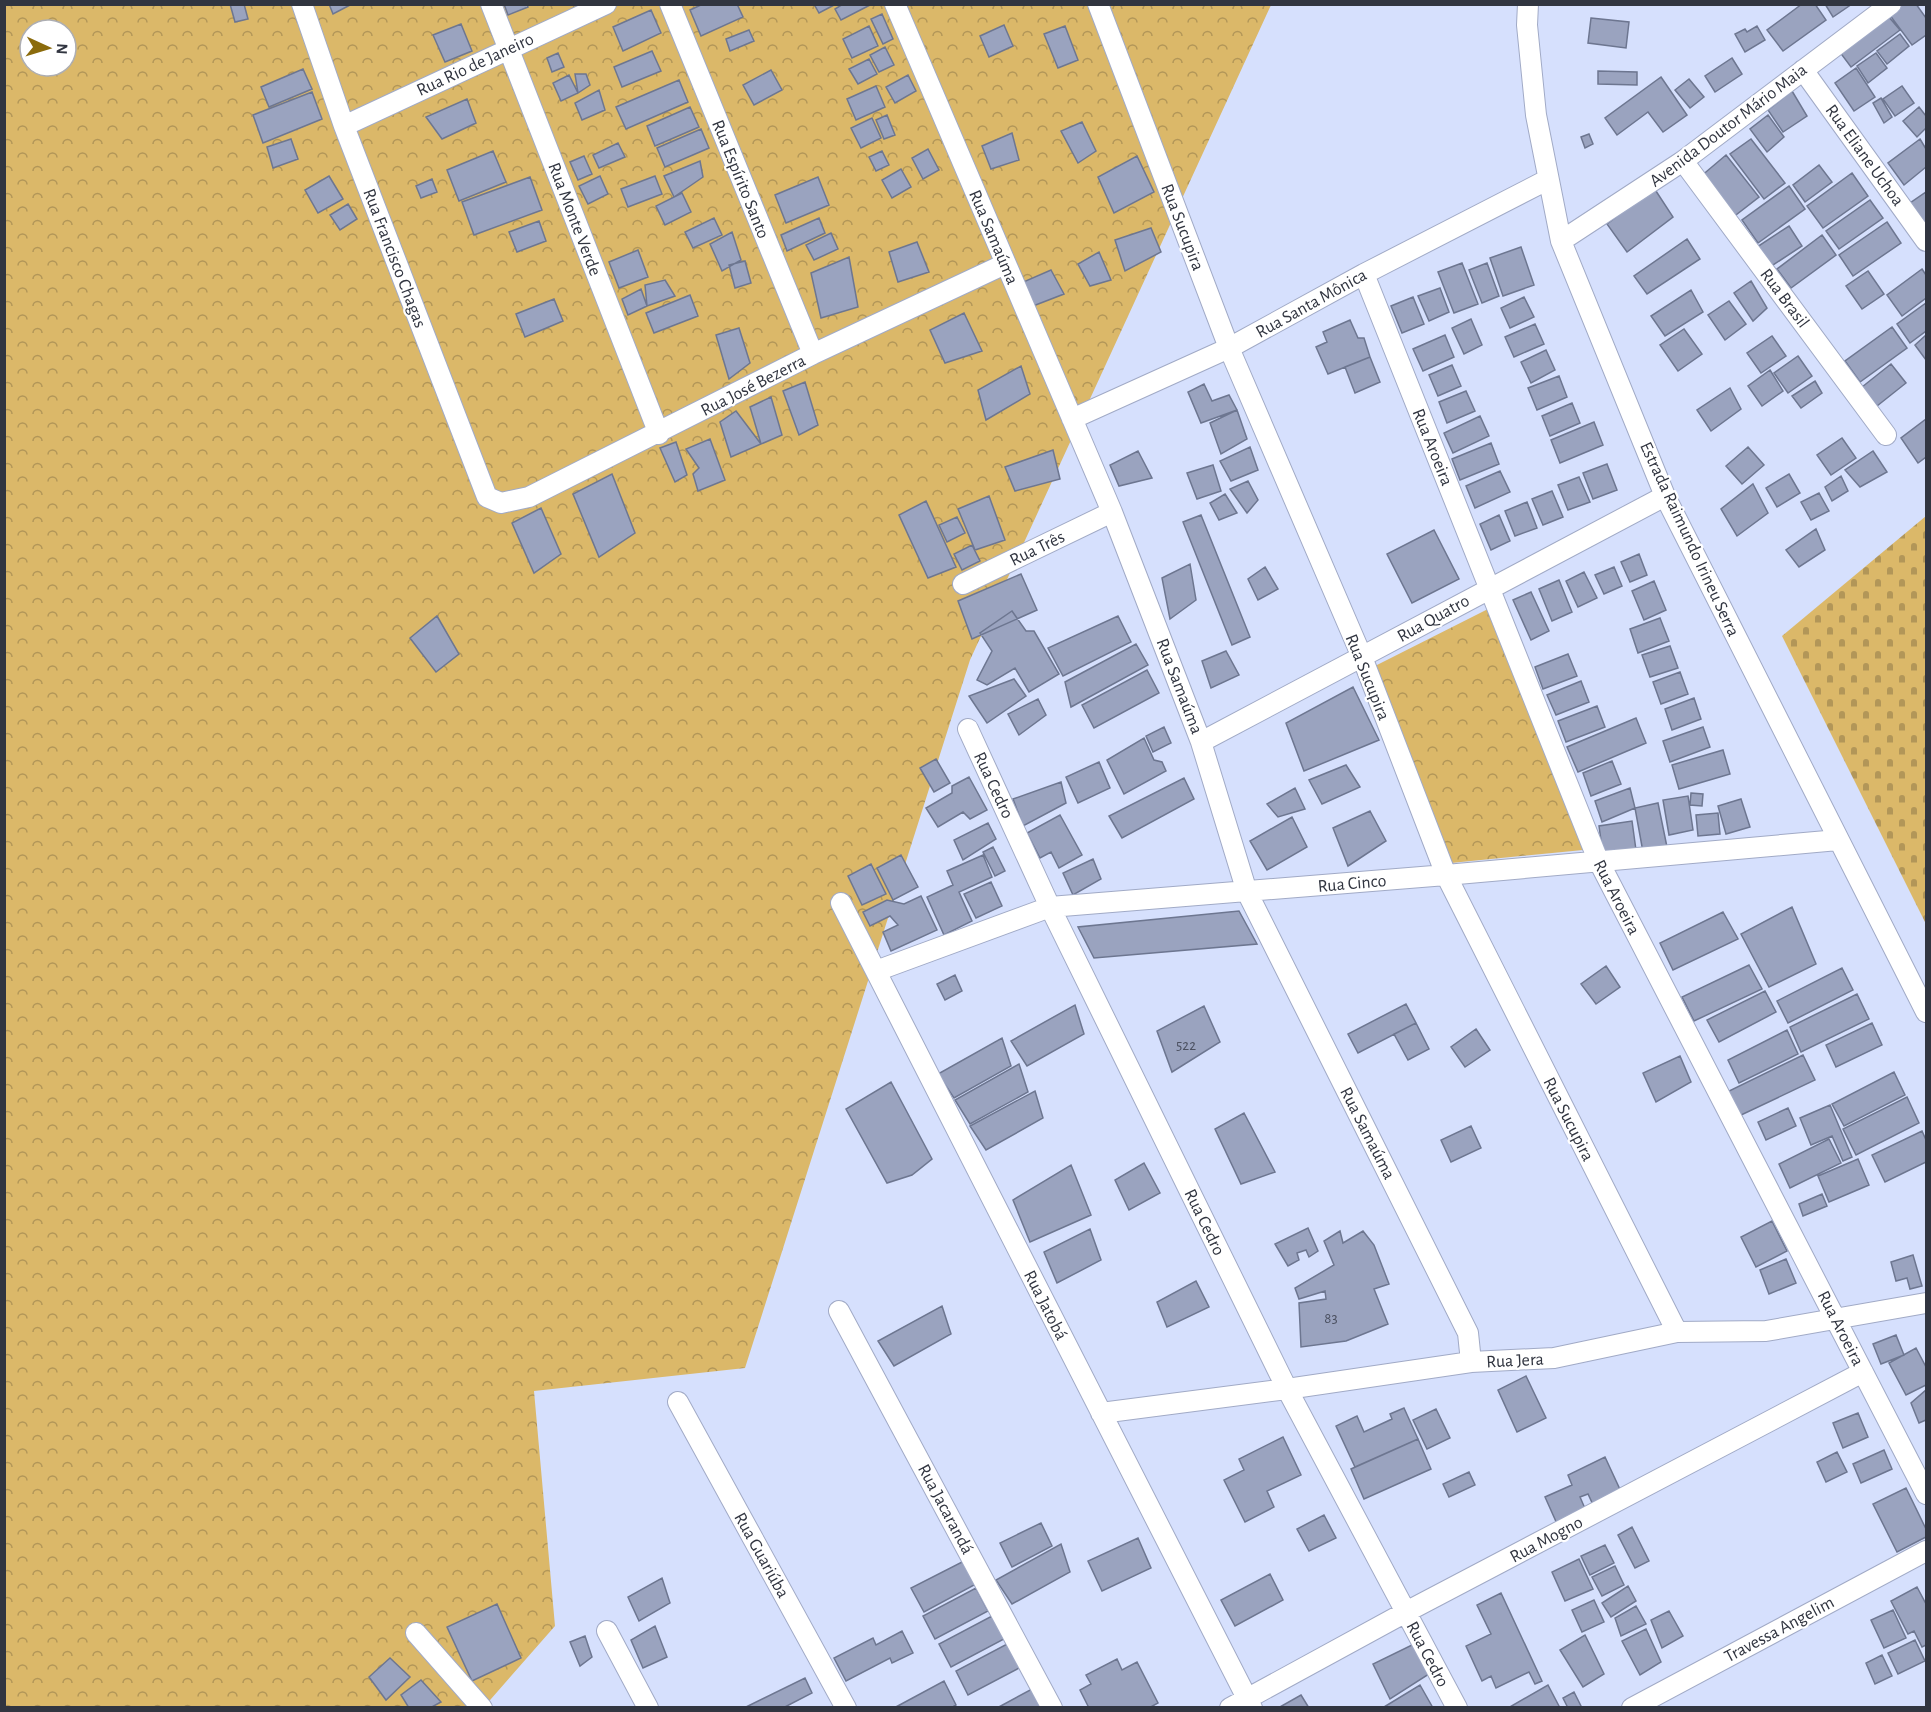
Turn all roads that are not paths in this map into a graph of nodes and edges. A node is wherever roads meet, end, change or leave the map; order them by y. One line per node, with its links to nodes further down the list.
1 (302, 4): 11 (street, Rua Francisco Chagas)
2 (491, 4): 9 (street, Rua Monte Verde)
3 (606, 4): 9 (street, Rua Rio de Janeiro)
4 (670, 4): 19 (street, Rua Espírito Santo)
5 (895, 4): 16 (street, Rua Samaúma)
6 (1098, 4): 18 (street, Rua Sucupira)
7 (1528, 4): 13 (street, Estrada Raimundo Irineu Serra)
8 (1891, 4): 10 (street, Avenida Doutor Mário Maia)
9 (508, 48): 11 (street, Rua Rio de Janeiro); 21 (street, Rua Monte Verde)
10 (1803, 69): 12 (street, Avenida Doutor Mário Maia); 15 (street, Rua Eliane Uchoa)
11 (344, 126): 24 (street, Rua Francisco Chagas)
12 (1683, 161): 14 (street, Avenida Doutor Mário Maia); 22 (street, Rua Brasil)
13 (1547, 180): 14 (street, Estrada Raimundo Irineu Serra); 17 (street, Rua Santa Mônica)
14 (1561, 241): 23 (street, Estrada Raimundo Irineu Serra)
15 (1926, 241)
16 (1005, 264): 19 (street, Rua José Bezerra); 20 (street, Rua Samaúma)
17 (1364, 274): 18 (street, Rua Santa Mônica); 27 (street, Rua Aroeira)
18 (1229, 348): 20 (street, Rua Santa Mônica); 28 (street, Rua Sucupira)
19 (813, 354): 21 (street, Rua José Bezerra)
20 (1072, 419): 25 (street, Rua Samaúma)
21 (659, 434): 24 (street, Rua José Bezerra)
22 (1886, 435)
23 (1665, 496): 27 (street, Rua Quatro); 31 (street, Estrada Raimundo Irineu Serra)
24 (501, 503)
25 (1112, 512): 26 (street, Rua Três); 30 (street, Rua Samaúma)
26 (963, 584)
27 (1490, 587): 28 (street, Rua Quatro); 32 (street, Rua Aroeira)
28 (1362, 657): 30 (street, Rua Quatro); 33 (street, Rua Sucupira)
29 (968, 729): 36 (street, Rua Cedro)
30 (1202, 742): 34 (street, Rua Samaúma)
31 (1838, 840): 32 (street, Rua Cinco); 38 (street, Estrada Raimundo Irineu Serra)
32 (1598, 860): 33 (street, Rua Cinco); 41 (street, Rua Aroeira)
33 (1446, 875): 34 (street, Rua Cinco); 42 (street, Rua Sucupira)
34 (1247, 892): 36 (street, Rua Cinco); 43 (street, Rua Samaúma)
35 (841, 903): 37 (street, Rua Jatobá)
36 (1050, 907): 37 (street, Rua Cinco); 45 (street, Rua Cedro)
37 (876, 971): 47 (street, Rua Jatobá)
38 (1926, 1012)
39 (1926, 1303): 41 (street, Rua Jera)
40 (838, 1311): 57 (street, Rua Jacarandá)
41 (1836, 1319): 42 (street, Rua Jera); 44 (street, Rua Aroeira)
42 (1677, 1332): 43 (street, Rua Jera)
43 (1471, 1362): 45 (street, Rua Jera)
44 (1863, 1372): 48 (street, Rua Aroeira); 50 (street, Rua Mogno)
45 (1287, 1389): 47 (street, Rua Jera); 50 (street, Rua Cedro)
46 (678, 1402): 56 (street, Rua Guariúba)
47 (1101, 1413): 53 (street, Rua Jatobá)
48 (1926, 1494)
49 (1926, 1551): 59 (street, Travessa Angelim)
50 (1406, 1612): 53 (street, Rua Mogno); 58 (street, Rua Cedro)
51 (607, 1631): 55 (street)
52 (416, 1633): 54 (street)
53 (1243, 1704)
54 (482, 1707)
55 (648, 1707)
56 (846, 1707)
57 (1052, 1707)
58 (1457, 1707)
59 (1632, 1707)

